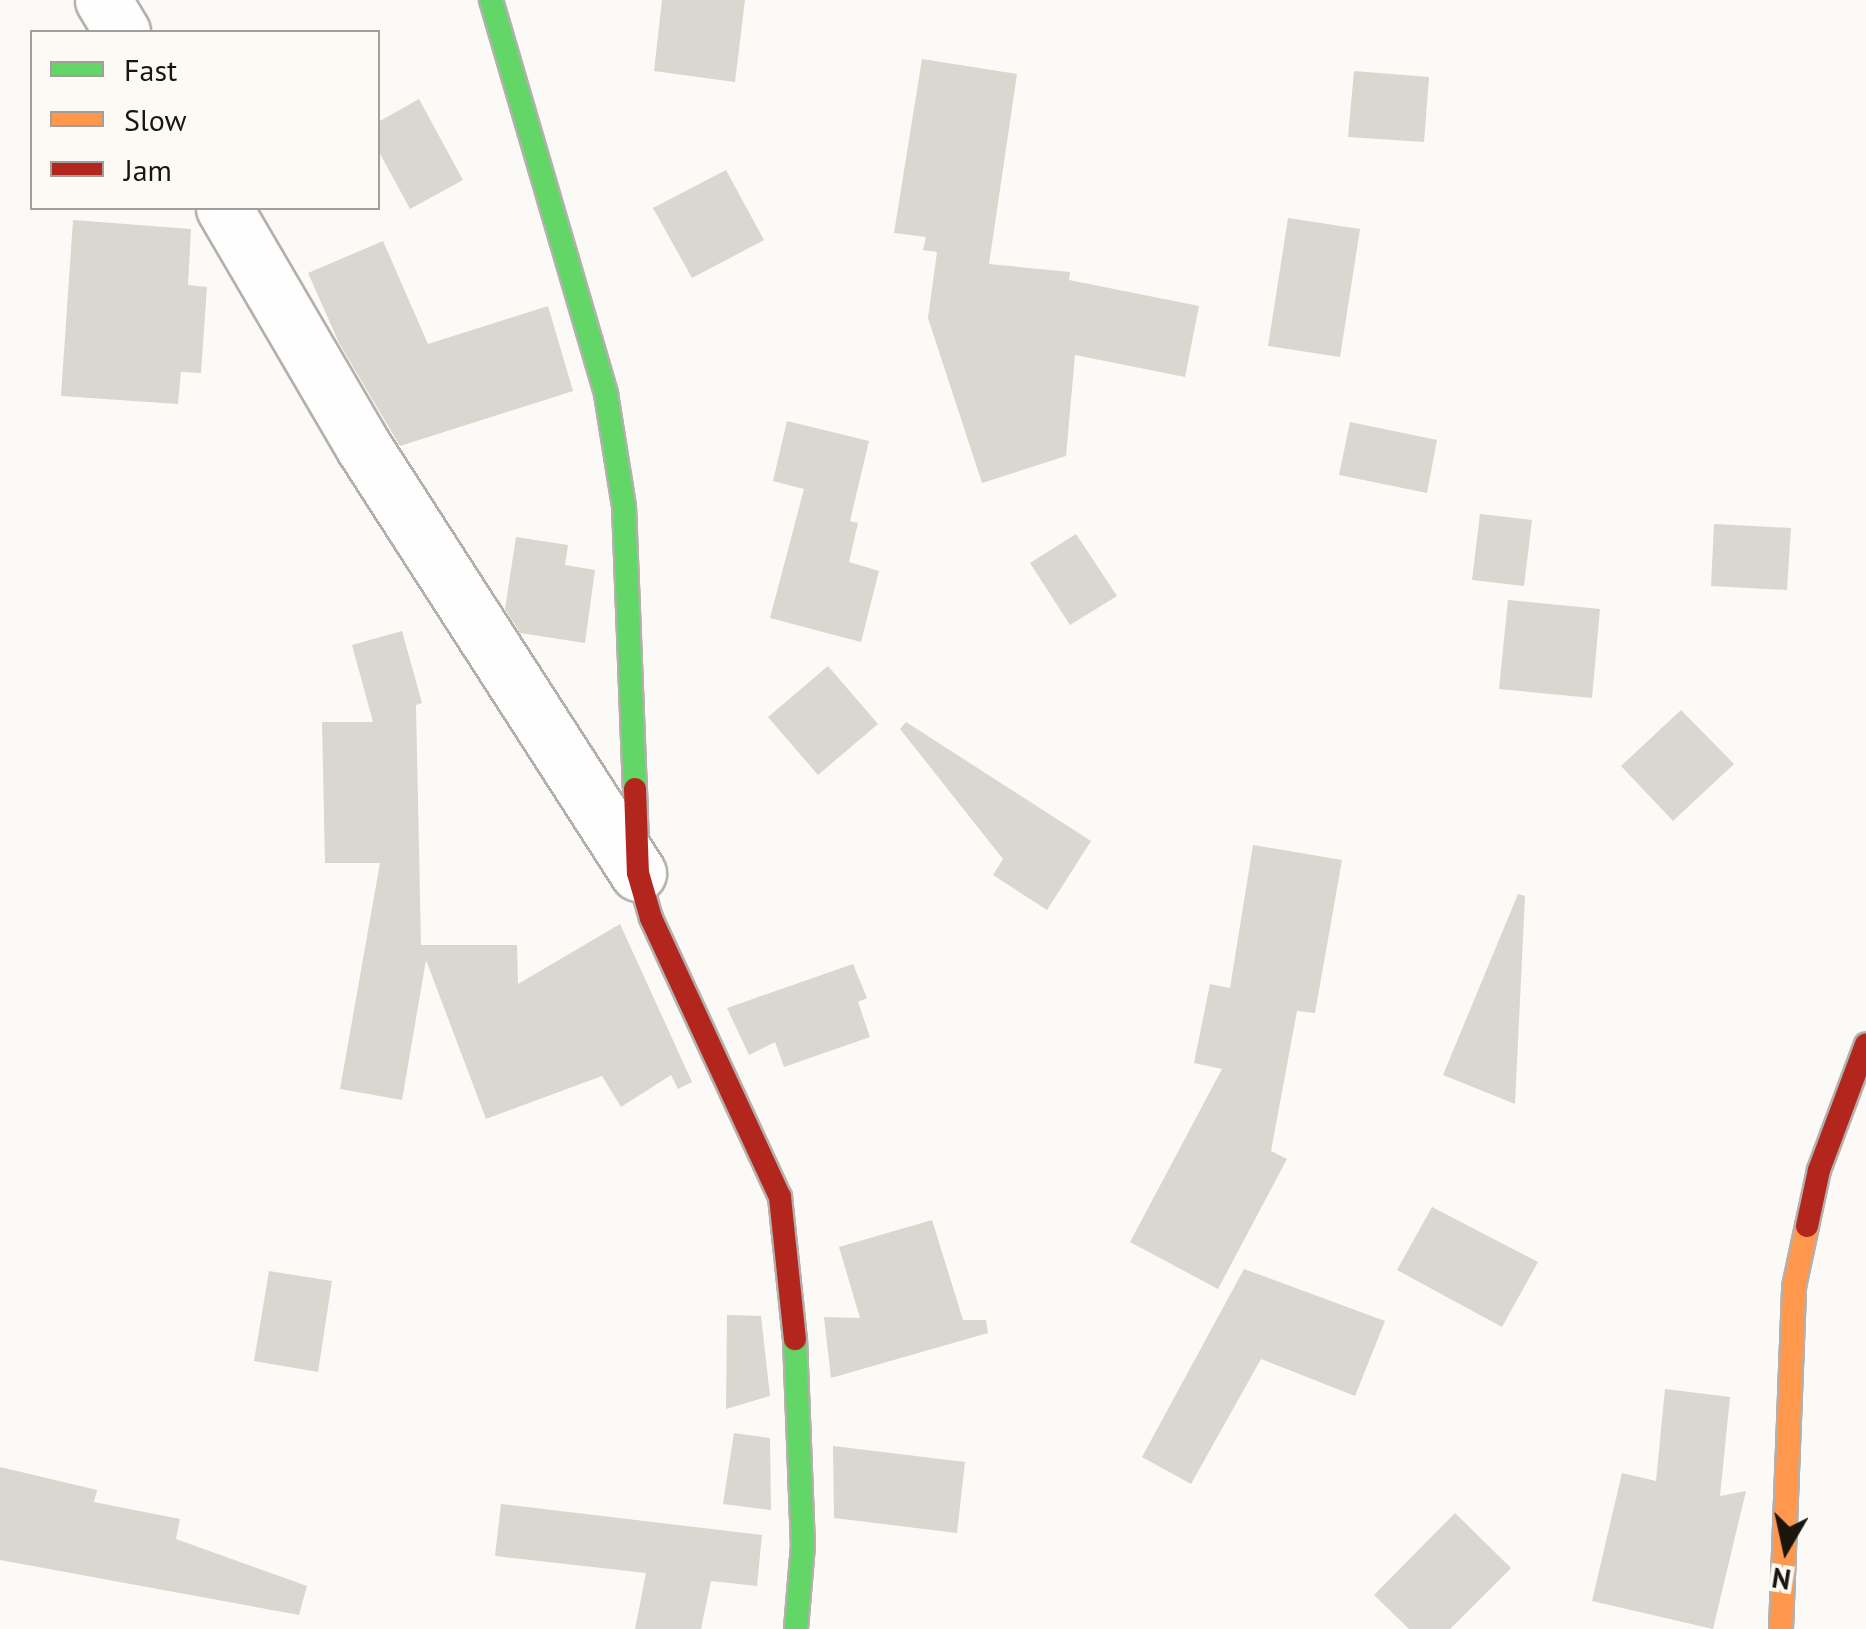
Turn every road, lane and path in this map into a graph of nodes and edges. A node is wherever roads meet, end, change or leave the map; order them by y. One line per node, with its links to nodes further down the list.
1 (102, 0): 3 (street)
2 (491, 0): 5 (street)
3 (121, 30)
4 (225, 210): 5 (street)
5 (638, 873): 7 (street)
6 (1866, 1044): 8 (street)
7 (796, 1629)
8 (1781, 1629)

